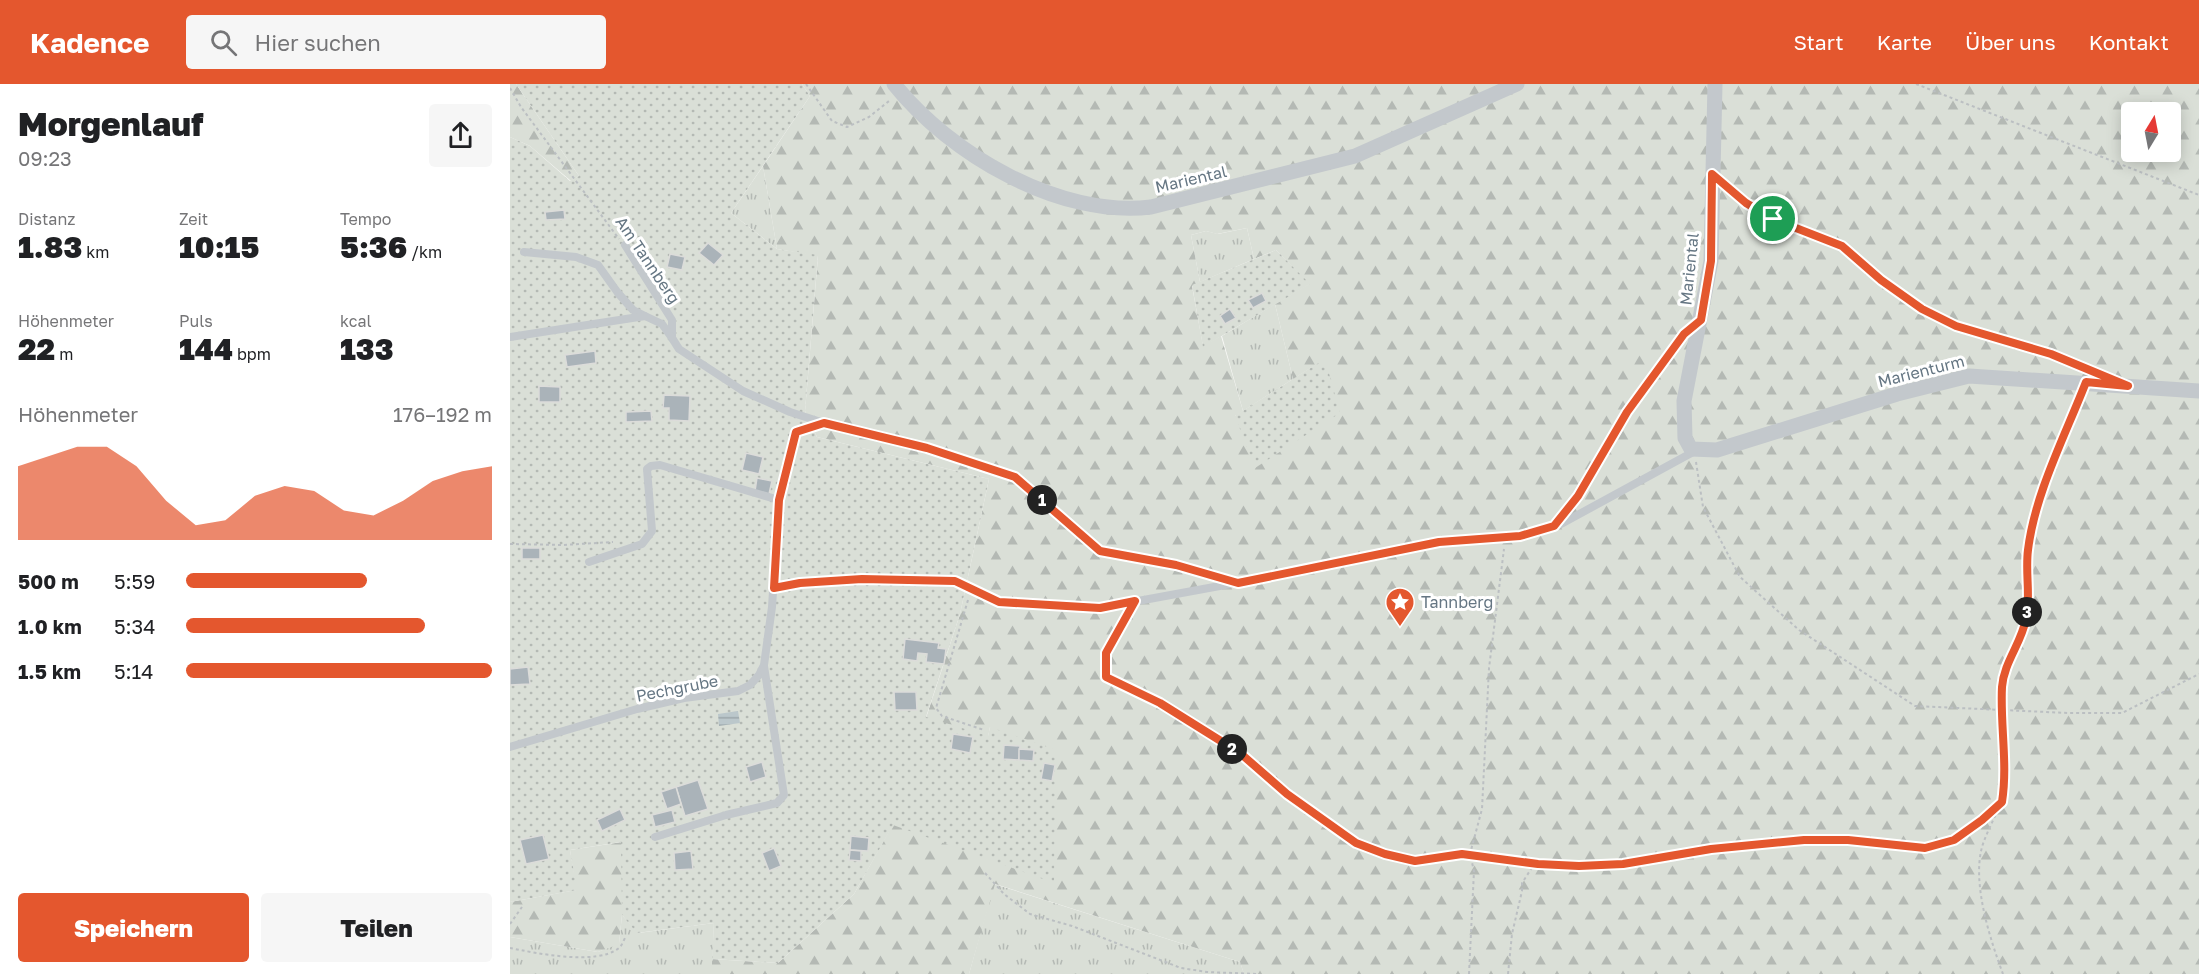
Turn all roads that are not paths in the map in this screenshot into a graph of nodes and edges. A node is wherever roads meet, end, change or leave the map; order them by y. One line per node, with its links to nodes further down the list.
1 (1517, 84): 3 (street, Mariental)
2 (1715, 84): 11 (street, Mariental)
3 (897, 88)
4 (625, 245): 8 (lane, Am Tannberg)
5 (524, 252): 6 (lane)
6 (645, 316): 7 (lane); 8 (lane)
7 (510, 337)
8 (672, 338): 10 (lane)
9 (2199, 391): 11 (street, Marienturm)
10 (824, 423): 12 (lane); 14 (lane)
11 (1695, 451): 14 (lane)
12 (779, 500): 13 (lane); 15 (lane)
13 (589, 562)
14 (1238, 583): 15 (lane)
15 (774, 588): 16 (lane)
16 (764, 665): 17 (lane, Pechgrube); 18 (lane)
17 (510, 747)
18 (655, 837)

